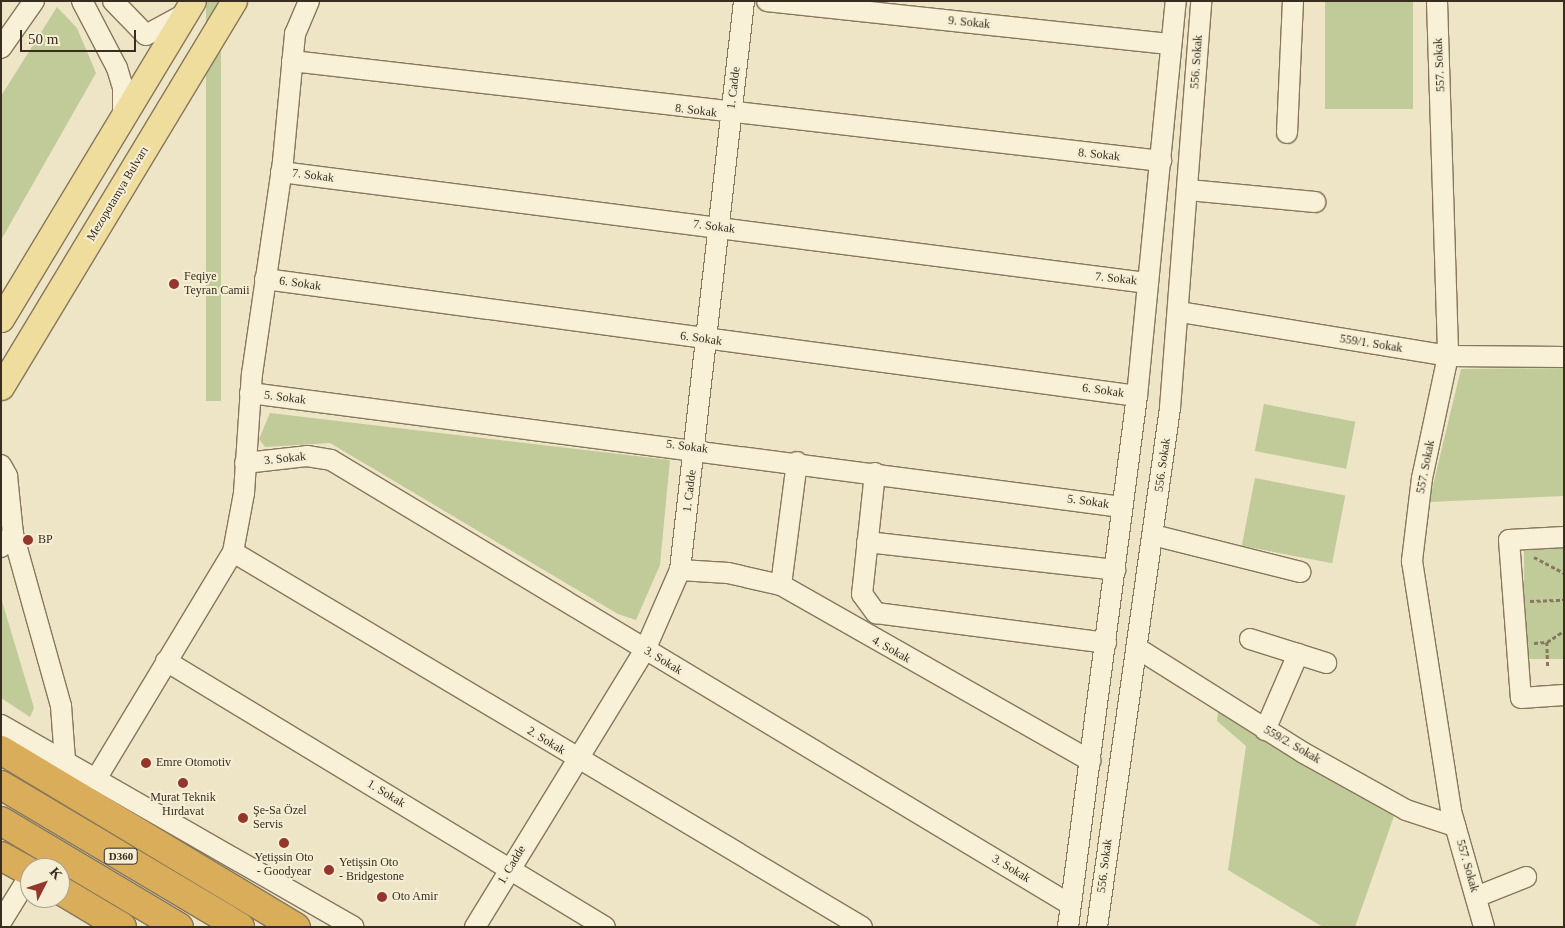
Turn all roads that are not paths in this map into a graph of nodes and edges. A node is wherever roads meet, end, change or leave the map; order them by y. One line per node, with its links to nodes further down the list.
1 (34, 1): 14 (street)
2 (82, 1): 17 (street)
3 (112, 1): 12 (street)
4 (234, 1): 31 (main road, Mezopotamya Bulvarı)
5 (309, 1): 15 (street)
6 (744, 1): 16 (street, 1. Cadde)
7 (767, 1): 13 (street, 9. Sokak)
8 (1176, 1): 13 (street)
9 (1201, 1): 21 (street, 556. Sokak)
10 (1293, 1): 18 (street)
11 (1437, 1): 29 (street, 557. Sokak)
12 (189, 8): 17 (main road)
13 (1171, 44): 19 (street)
14 (1, 48)
15 (292, 61): 16 (street, 8. Sokak); 20 (street)
16 (731, 115): 19 (street, 8. Sokak); 23 (street, 1. Cadde)
17 (123, 117): 27 (main road)
18 (1287, 133)
19 (1161, 162): 25 (street)
20 (281, 172): 23 (street, 7. Sokak); 24 (street)
21 (1188, 190): 22 (street); 26 (street, 556. Sokak)
22 (1315, 202)
23 (719, 228): 25 (street, 7. Sokak); 28 (street, 1. Cadde)
24 (266, 279): 28 (street, 6. Sokak); 32 (street)
25 (1148, 283): 33 (street)
26 (1180, 312): 29 (street, 559/1. Sokak); 40 (street, 556. Sokak)
27 (1, 318)
28 (707, 340): 33 (street, 6. Sokak); 34 (street, 1. Cadde)
29 (1448, 356): 30 (street, 559/1. Sokak); 66 (street, 557. Sokak)
30 (1564, 357)
31 (1, 387)
32 (250, 393): 34 (street, 5. Sokak); 36 (street)
33 (1138, 396): 39 (street)
34 (696, 448): 35 (street, 5. Sokak); 45 (street, 1. Cadde)
35 (797, 462): 38 (street, 5. Sokak); 48 (street)
36 (245, 463): 44 (street); 52 (street, 3. Sokak)
37 (1, 465): 42 (street)
38 (876, 473): 39 (street, 5. Sokak); 43 (street)
39 (1122, 507): 46 (street)
40 (1153, 535): 47 (street); 51 (street, 556. Sokak)
41 (1564, 538): 56 (street)
42 (7, 540): 62 (street)
43 (867, 542): 46 (street); 50 (street)
44 (233, 552): 54 (street); 60 (street, 2. Sokak)
45 (680, 570): 48 (street, 4. Sokak); 52 (street, 1. Cadde)
46 (1114, 570): 50 (street)
47 (1300, 572)
48 (781, 585): 61 (street, 4. Sokak)
49 (1250, 640): 53 (street)
50 (1106, 643): 61 (street)
51 (1137, 648): 58 (street, 559/2. Sokak); 85 (street, 556. Sokak)
52 (645, 650): 60 (street, 1. Cadde); 74 (street, 3. Sokak)
53 (1298, 654): 55 (street); 58 (street)
54 (166, 660): 63 (street); 69 (street, 1. Sokak)
55 (1326, 663)
56 (1564, 695)
57 (1, 725): 62 (street)
58 (1264, 730): 66 (street, 559/2. Sokak)
59 (1, 750): 79 (highway)
60 (575, 758): 69 (street, 1. Cadde); 83 (street, 2. Sokak)
61 (1091, 760): 74 (street)
62 (65, 761): 63 (street)
63 (96, 779): 80 (street)
64 (1, 785): 78 (highway, D360)
65 (1, 822): 77 (highway, D360)
66 (1455, 826): 73 (street, 557. Sokak)
67 (1, 856): 68 (highway)
68 (20, 867)
69 (510, 869): 81 (street, 1. Cadde); 82 (street, 1. Sokak)
70 (1526, 877): 73 (street)
71 (20, 890): 75 (street)
72 (70, 896): 76 (highway)
73 (1476, 897): 86 (street, 557. Sokak)
74 (1072, 905): 84 (street)
75 (1, 922)
76 (122, 927)
77 (179, 927)
78 (240, 927)
79 (296, 927)
80 (353, 927)
81 (475, 927)
82 (605, 927)
83 (862, 927)
84 (1068, 927)
85 (1097, 927)
86 (1484, 927)

